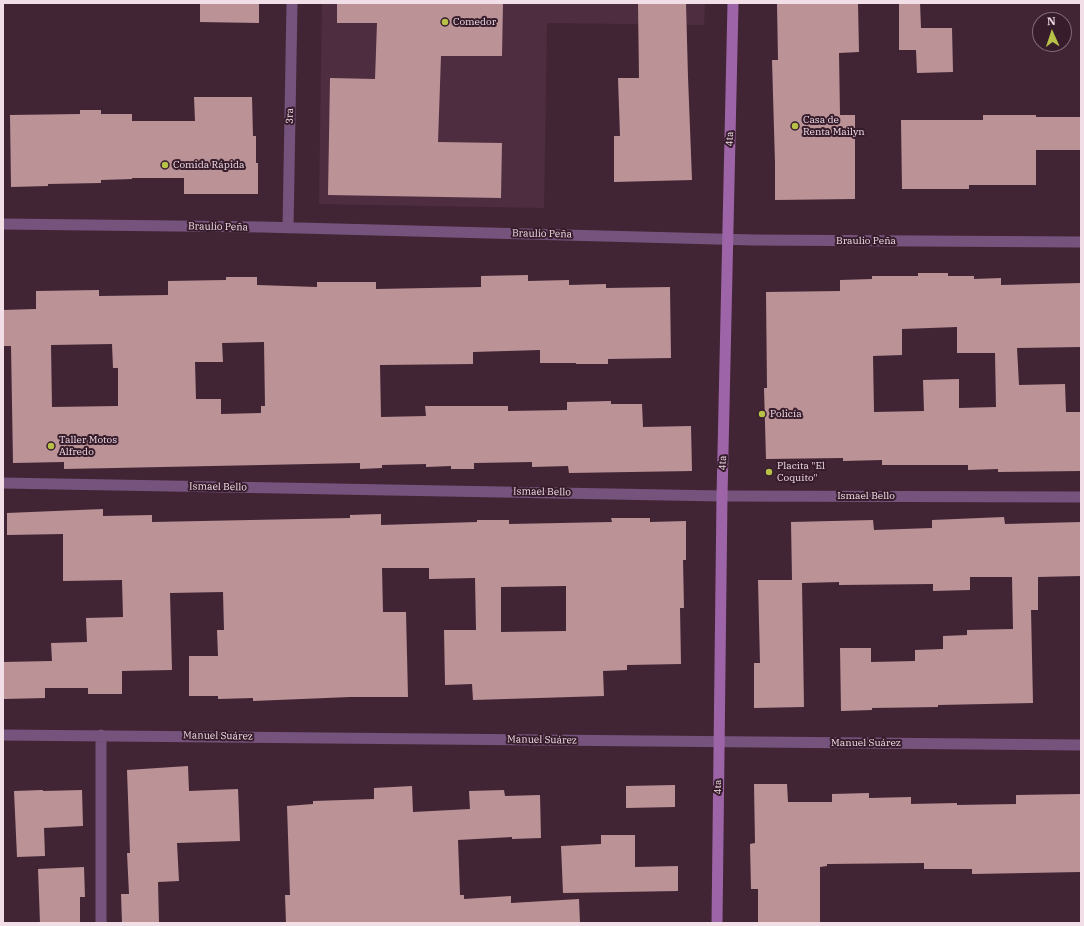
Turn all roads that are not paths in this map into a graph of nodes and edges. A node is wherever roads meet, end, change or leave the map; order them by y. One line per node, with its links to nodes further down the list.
1 (292, 3): 4 (street, 3ra)
2 (733, 3): 5 (main road, 4ta)
3 (3, 224): 4 (street, Braulio Peña)
4 (288, 228): 5 (street, Braulio Peña)
5 (728, 239): 6 (street, Braulio Peña); 8 (main road, 4ta)
6 (1081, 242)
7 (3, 483): 8 (street, Ismael Bello)
8 (722, 496): 9 (street, Ismael Bello); 12 (main road, 4ta)
9 (1081, 498)
10 (3, 735): 11 (street, Manuel Suárez)
11 (101, 735): 12 (street, Manuel Suárez); 14 (street)
12 (718, 742): 13 (street, Manuel Suárez); 15 (main road, 4ta)
13 (1081, 745)
14 (101, 923)
15 (717, 923)

